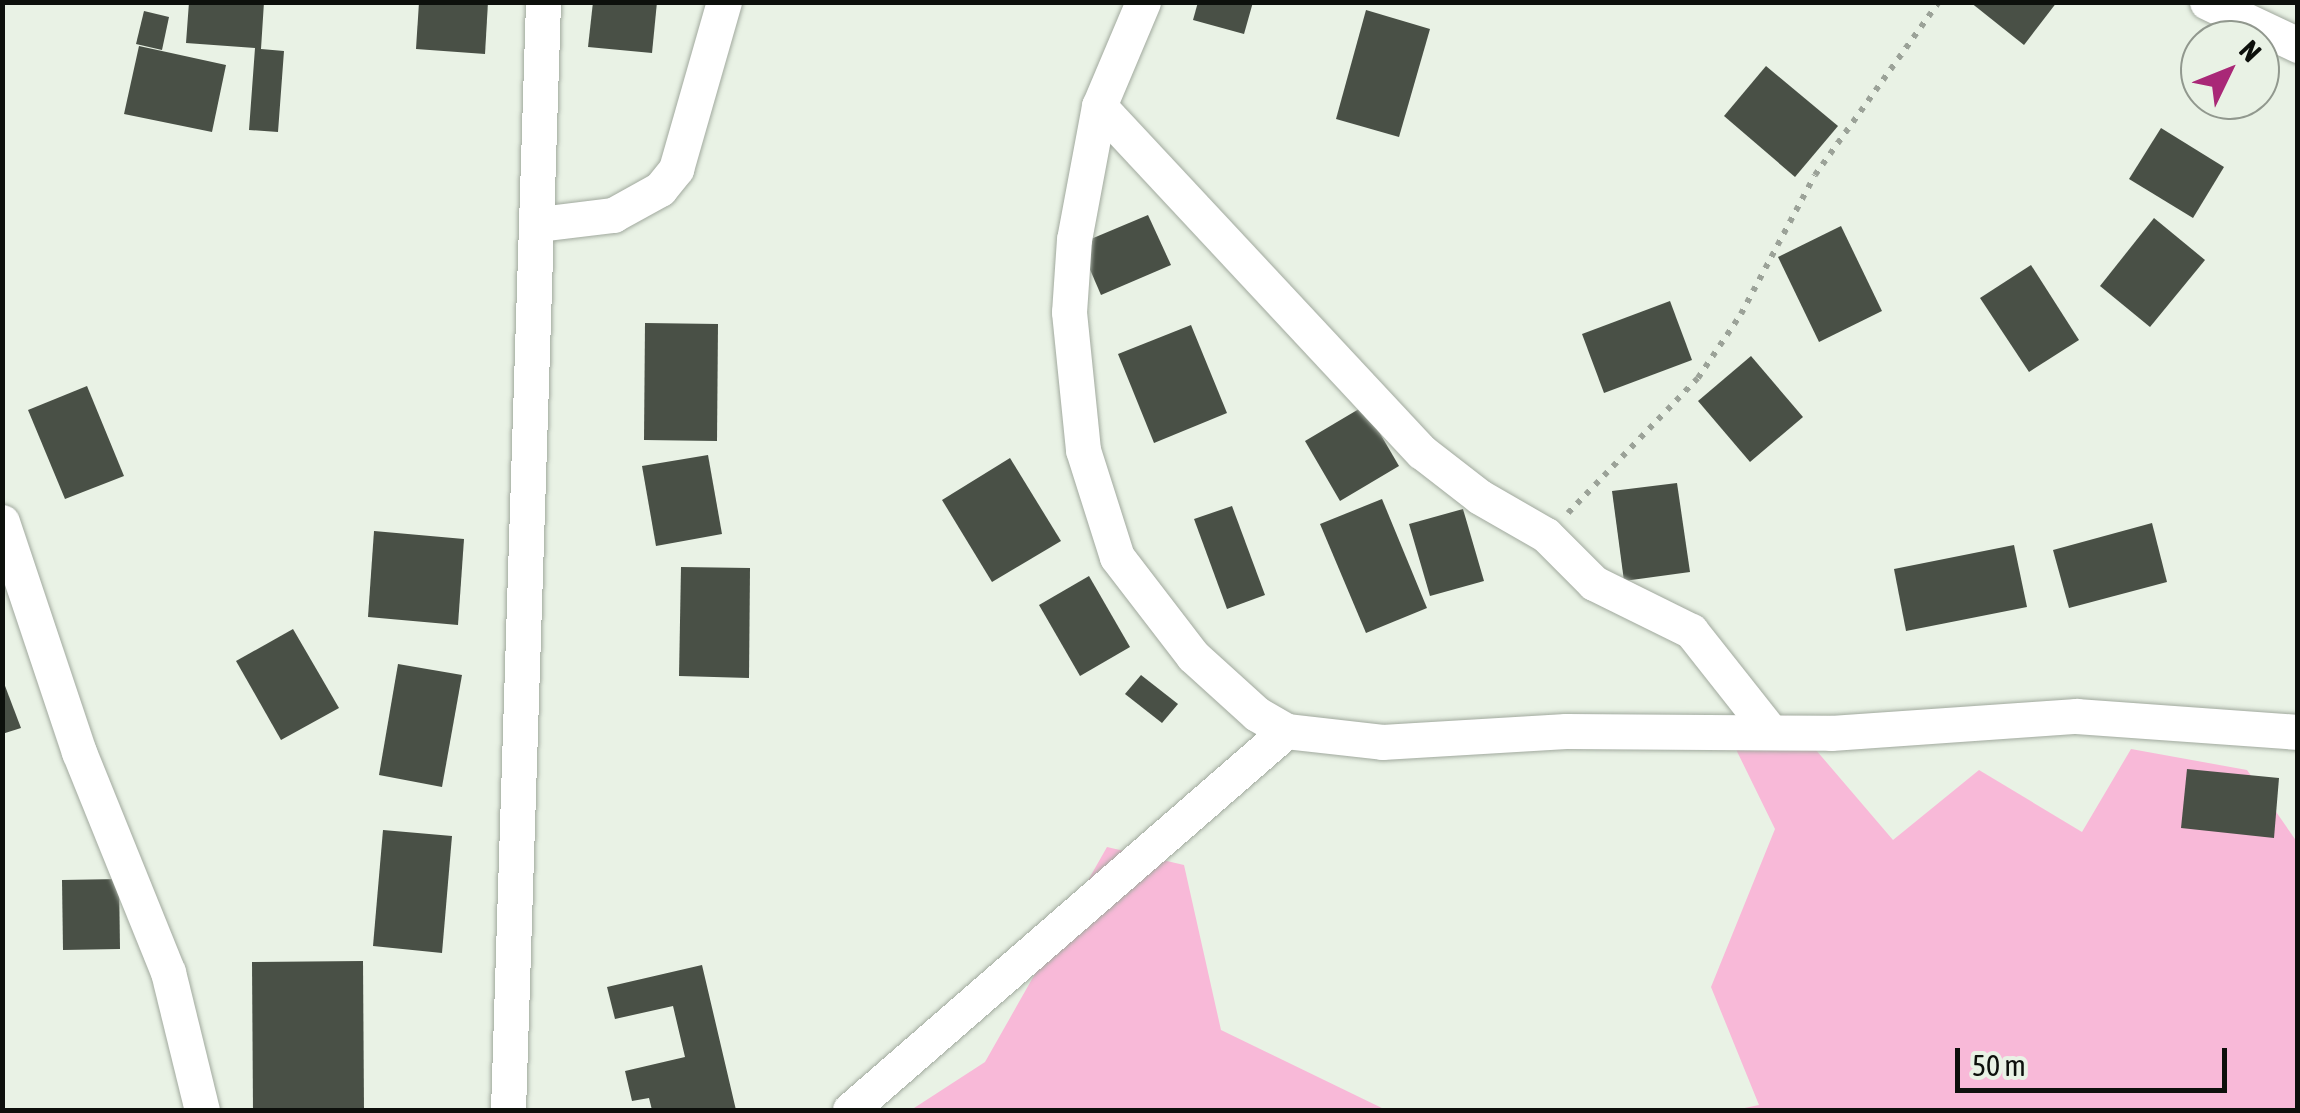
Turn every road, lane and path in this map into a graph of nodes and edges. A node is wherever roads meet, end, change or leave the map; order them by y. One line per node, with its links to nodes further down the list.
1 (543, 2): 8 (street)
2 (724, 2): 8 (street)
3 (1143, 2): 7 (street)
4 (1939, 2): 10 (path)
5 (2207, 2): 6 (street)
6 (2298, 45)
7 (1100, 106): 10 (street); 11 (street)
8 (539, 224): 15 (street)
9 (2, 522): 14 (street)
10 (1546, 535): 12 (street)
11 (1286, 731): 12 (street); 16 (street)
12 (1770, 731): 13 (street)
13 (2298, 732)
14 (202, 1110)
15 (508, 1110)
16 (850, 1110)

